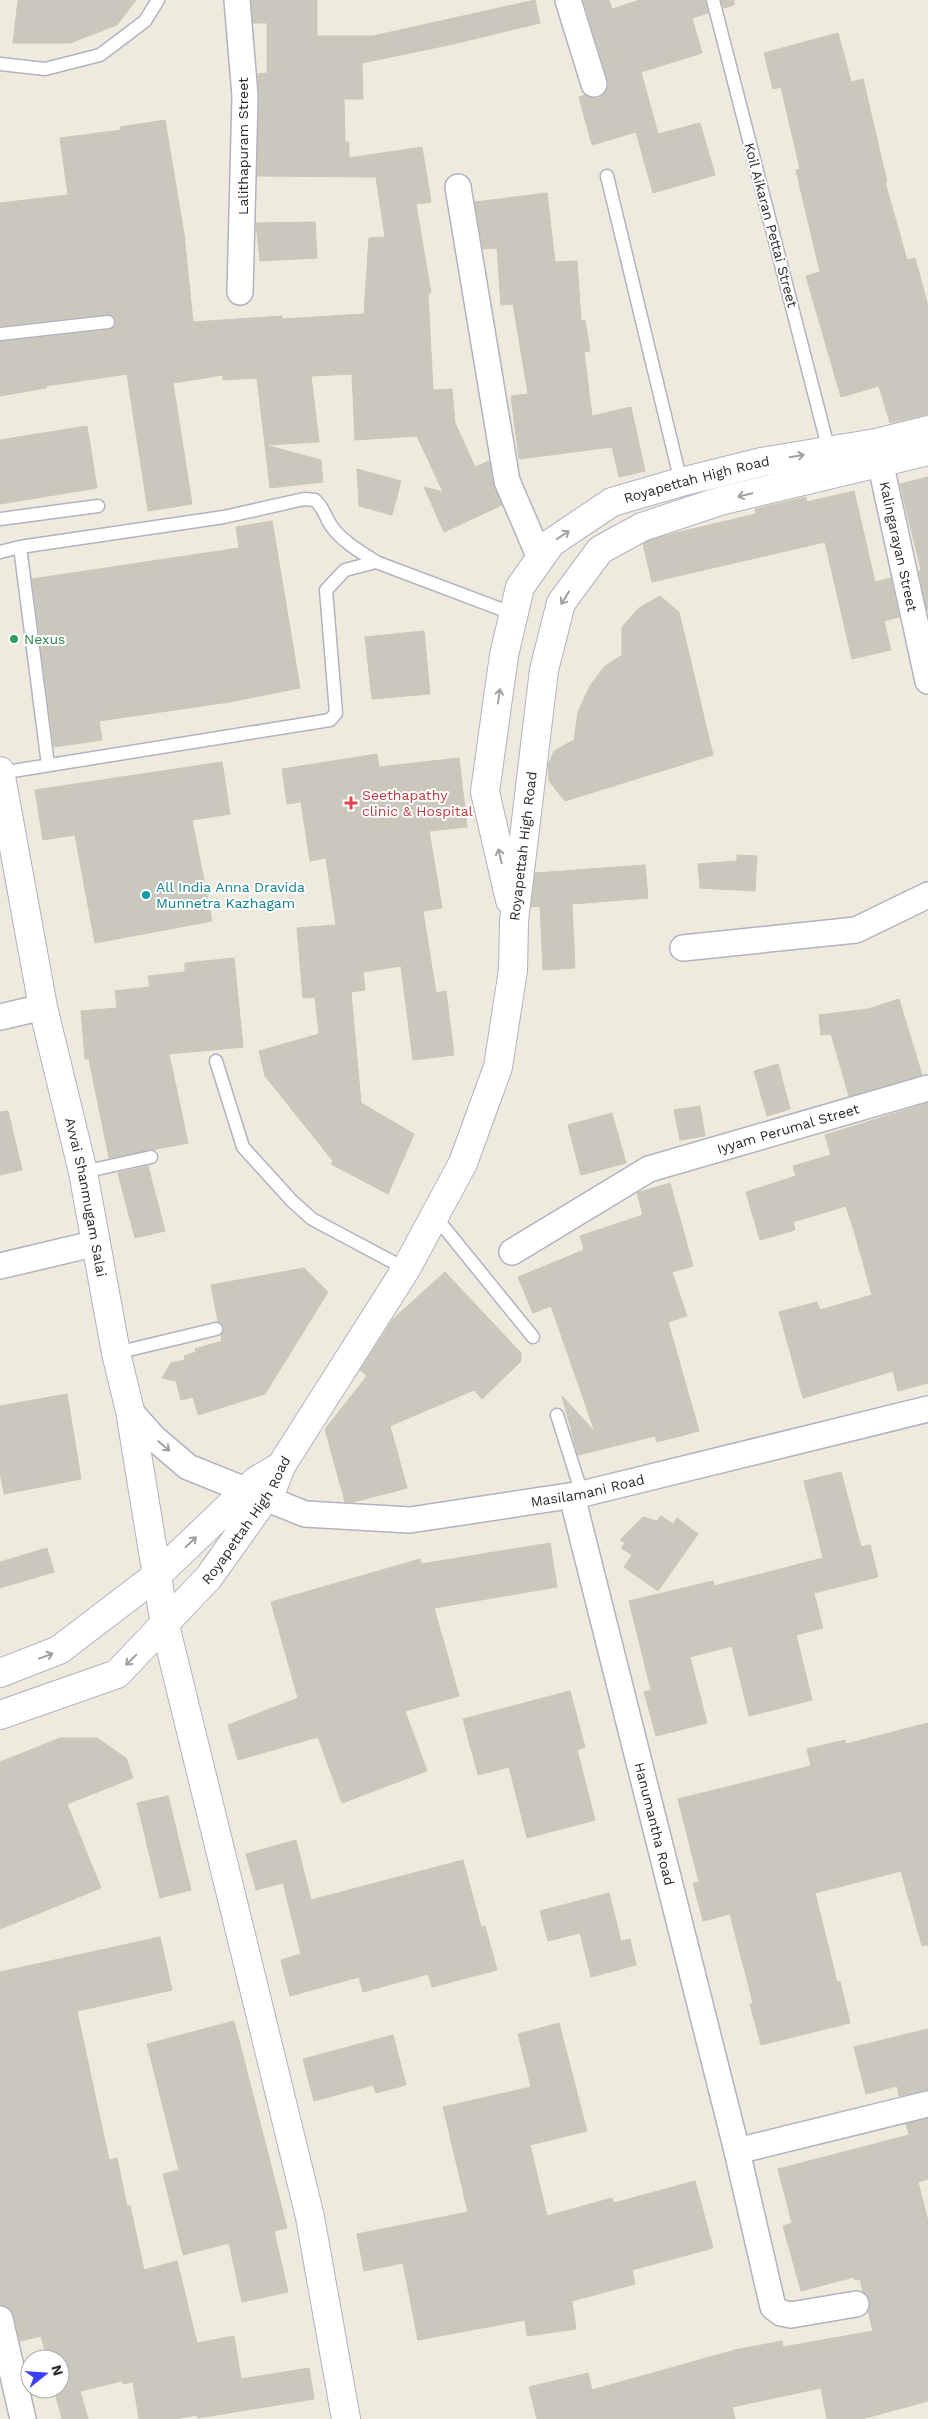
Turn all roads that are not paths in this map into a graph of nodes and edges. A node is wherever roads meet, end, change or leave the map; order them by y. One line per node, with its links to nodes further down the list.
1 (158, 0): 5 (lane)
2 (237, 0): 9 (street, Lalithapuram Street)
3 (568, 0): 6 (street)
4 (713, 0): 13 (lane, Koil Aikaran Pettai Street)
5 (0, 64)
6 (594, 84)
7 (608, 176): 16 (lane)
8 (458, 187): 21 (street)
9 (240, 292)
10 (108, 322): 11 (lane)
11 (0, 334)
12 (928, 430): 15 (main road, Royapettah High Road)
13 (829, 451): 15 (main road, Royapettah High Road); 16 (main road, Royapettah High Road, one-way to 13)
14 (928, 451): 15 (main road, Royapettah High Road)
15 (878, 453): 24 (street, Kalingarayan Street); 28 (main road, Royapettah High Road, one-way to 28)
16 (681, 482): 21 (main road, Royapettah High Road, one-way to 16)
17 (98, 506): 18 (lane)
18 (0, 519)
19 (20, 547): 20 (lane); 22 (lane); 25 (lane)
20 (0, 552)
21 (540, 558): 23 (main road, Royapettah High Road)
22 (376, 562): 23 (lane); 25 (lane)
23 (514, 614): 28 (main road, Royapettah High Road, one-way to 23)
24 (928, 681)
25 (48, 765): 26 (lane)
26 (0, 772): 30 (main road, Avvai Shanmugam Salai)
27 (928, 894): 29 (street)
28 (514, 921): 36 (main road)
29 (683, 948)
30 (44, 1007): 31 (street); 35 (main road, Avvai Shanmugam Salai)
31 (0, 1017)
32 (216, 1061): 40 (lane)
33 (928, 1088): 38 (street, Iyyam Perumal Street)
34 (151, 1157): 35 (lane)
35 (83, 1172): 37 (main road, Avvai Shanmugam Salai)
36 (434, 1214): 40 (main road); 42 (lane)
37 (97, 1244): 39 (street); 43 (main road, Avvai Shanmugam Salai)
38 (512, 1252)
39 (0, 1266)
40 (406, 1269): 47 (main road, Royapettah High Road)
41 (216, 1329): 43 (lane)
42 (532, 1337)
43 (116, 1353): 45 (main road, Avvai Shanmugam Salai)
44 (928, 1409): 48 (street, Masilamani Road)
45 (130, 1411): 47 (street, Masilamani Road, one-way to 47); 49 (main road, Avvai Shanmugam Salai)
46 (557, 1415): 48 (lane)
47 (257, 1493): 48 (street, Masilamani Road); 49 (main road, Royapettah High Road, one-way to 47); 50 (main road, Royapettah High Road)
48 (577, 1495): 54 (street, Hanumantha Road)
49 (156, 1576): 50 (main road, Avvai Shanmugam Salai); 51 (main road, Royapettah High Road, one-way to 49)
50 (165, 1625): 52 (main road, Royapettah High Road, one-way to 52); 58 (main road, Avvai Shanmugam Salai)
51 (0, 1673)
52 (0, 1715)
53 (928, 2104): 54 (street)
54 (737, 2151): 55 (street, Hanumantha Road)
55 (856, 2304)
56 (0, 2319): 57 (street)
57 (24, 2419)
58 (346, 2419)

